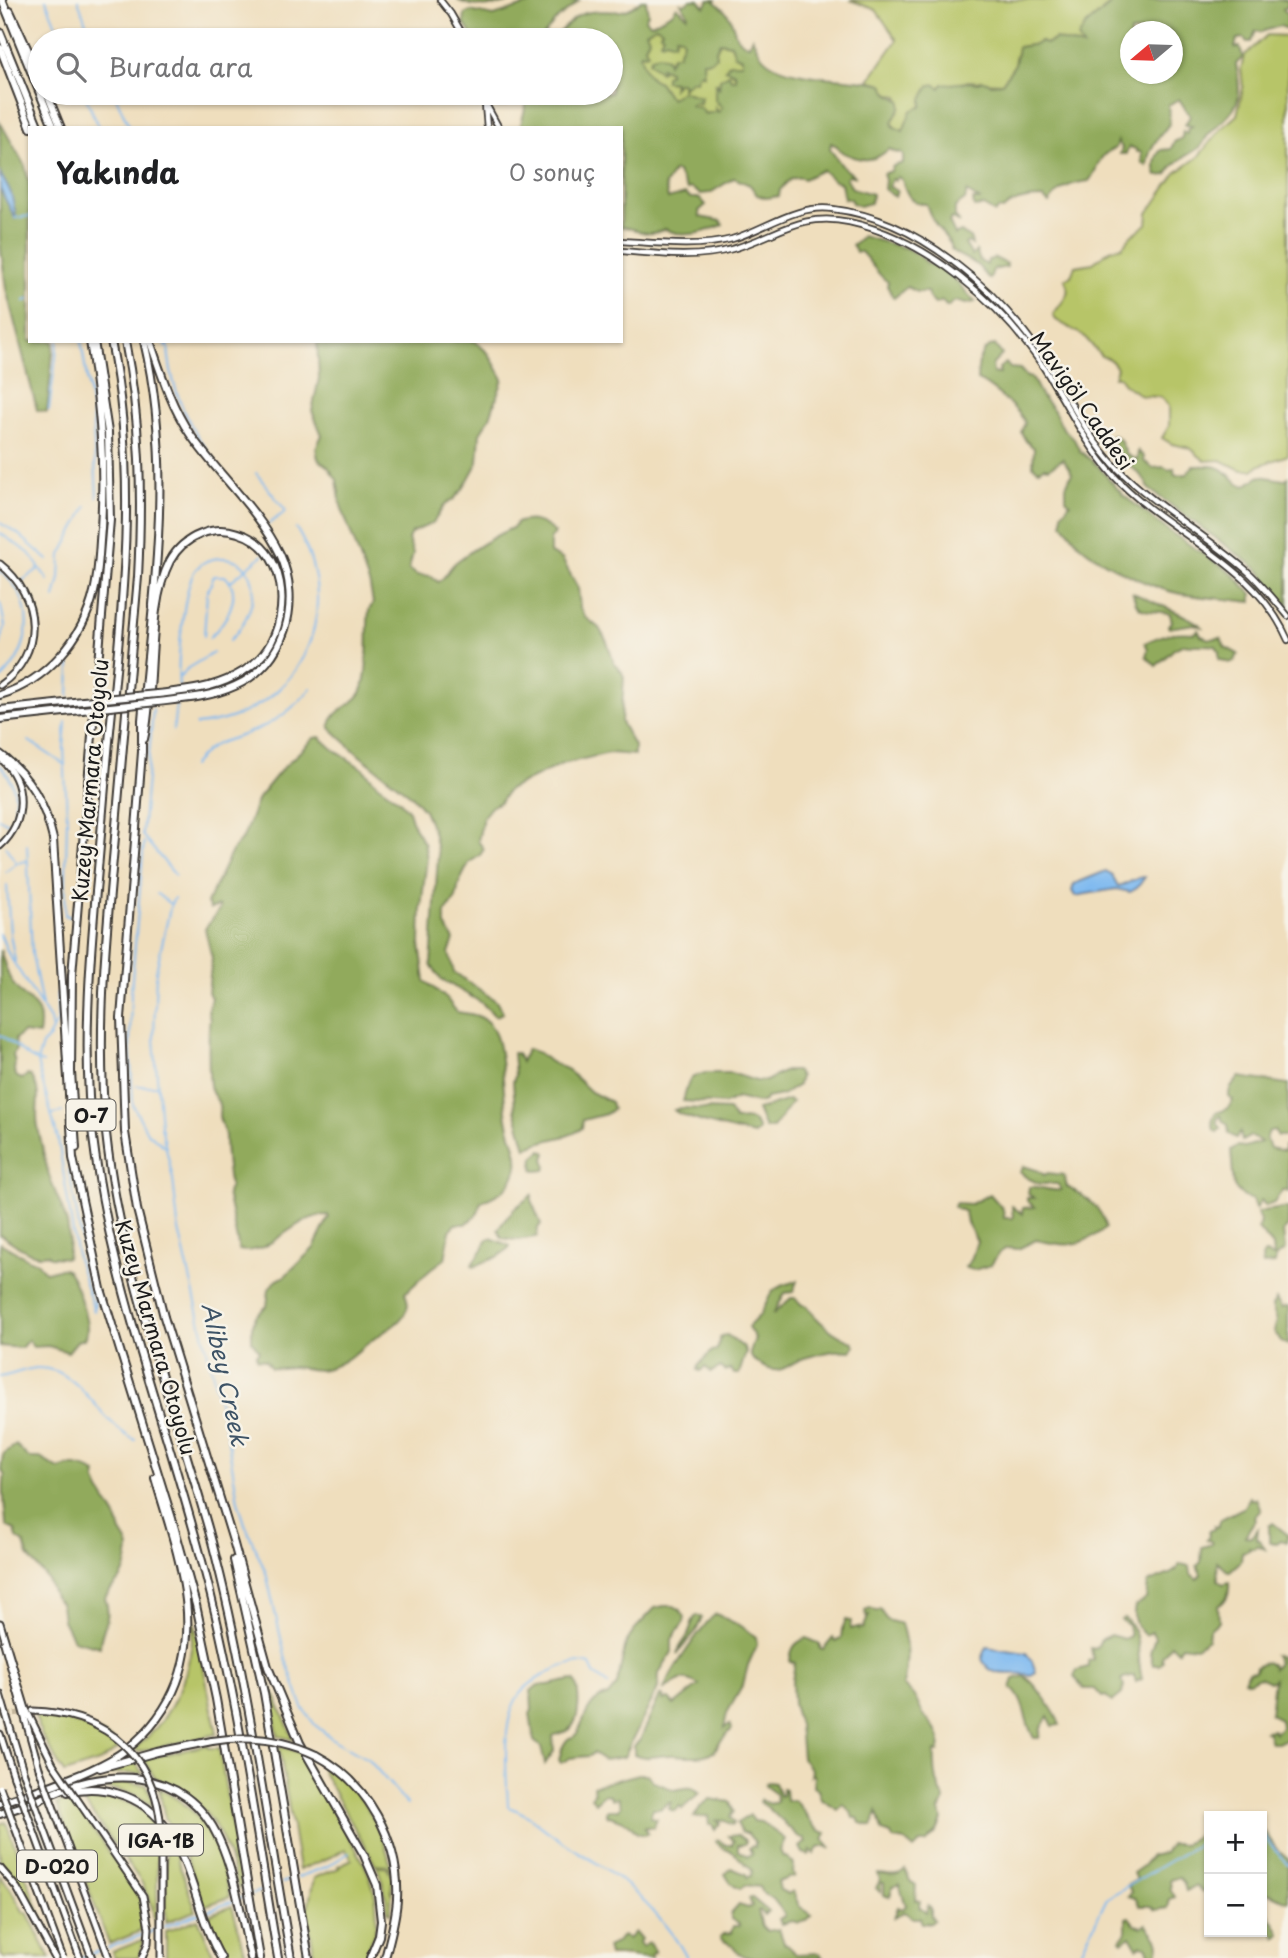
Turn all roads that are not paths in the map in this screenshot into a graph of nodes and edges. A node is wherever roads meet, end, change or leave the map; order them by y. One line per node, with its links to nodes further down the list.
1 (3, 0): 5 (highway); 7 (highway)
2 (440, 0): 3 (main road)
3 (459, 28)
4 (0, 32): 8 (highway)
5 (28, 47)
6 (0, 48): 14 (highway)
7 (28, 63)
8 (28, 101)
9 (30, 105): 15 (highway)
10 (45, 105): 16 (highway)
11 (52, 105): 17 (highway)
12 (485, 105): 18 (main road)
13 (487, 105): 19 (main road)
14 (30, 126)
15 (38, 126)
16 (53, 126)
17 (60, 126)
18 (487, 126)
19 (498, 126)
20 (623, 241): 29 (main road, Mavigöl Caddesi)
21 (623, 251): 30 (main road, Mavigöl Caddesi)
22 (92, 343): 32 (highway)
23 (92, 343): 38 (highway)
24 (111, 343): 61 (highway, Kuzey Marmara Otoyolu / O-7)
25 (125, 343): 62 (highway, Kuzey Marmara Otoyolu / O-7)
26 (144, 343): 35 (highway)
27 (151, 343): 34 (highway, bridge)
28 (0, 564): 31 (highway)
29 (1288, 616)
30 (1288, 640)
31 (0, 685)
32 (0, 695)
33 (0, 710): 35 (highway, bridge)
34 (0, 719)
35 (142, 751): 40 (highway)
36 (0, 756): 37 (highway); 38 (highway)
37 (0, 846)
38 (78, 1177): 39 (highway)
39 (148, 1445): 45 (highway); 60 (highway)
40 (224, 1514): 63 (highway); 64 (highway)
41 (0, 1624): 55 (highway, bridge); 56 (highway, bridge)
42 (0, 1694): 54 (highway, D-020, bridge)
43 (33, 1711): 57 (highway, IGA-1B, bridge)
44 (0, 1734): 53 (highway, D-020, bridge)
45 (68, 1778): 48 (highway); 65 (highway, bridge)
46 (0, 1787): 52 (highway, bridge)
47 (39, 1800): 49 (highway); 58 (highway); 59 (highway)
48 (0, 1802)
49 (0, 1814)
50 (0, 1868): 51 (highway)
51 (55, 1958)
52 (63, 1958)
53 (80, 1958)
54 (92, 1958)
55 (109, 1958)
56 (142, 1958)
57 (161, 1958)
58 (222, 1958)
59 (251, 1958)
60 (260, 1958)
61 (278, 1958)
62 (291, 1958)
63 (309, 1958)
64 (369, 1958)
65 (385, 1958)

